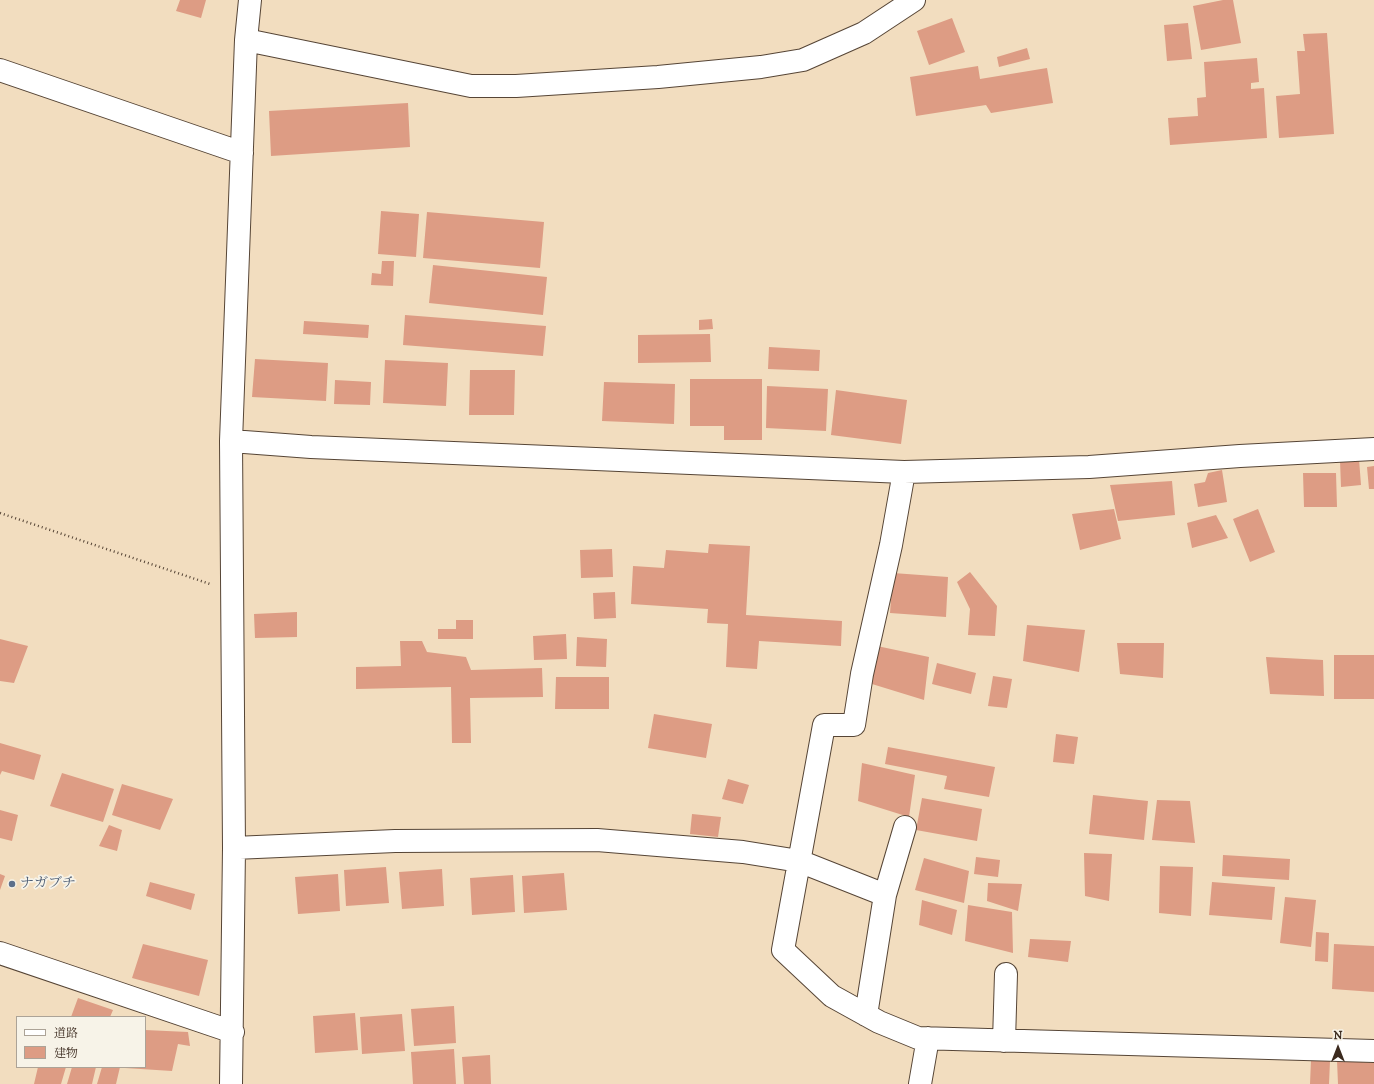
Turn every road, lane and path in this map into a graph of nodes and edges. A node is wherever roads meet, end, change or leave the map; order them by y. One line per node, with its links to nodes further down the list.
1 (250, 0): 3 (street)
2 (914, 0): 3 (street)
3 (246, 40): 5 (street)
4 (0, 70): 5 (street)
5 (242, 153): 6 (street)
6 (231, 441): 8 (street); 10 (street)
7 (1374, 449): 8 (street)
8 (904, 472): 13 (street)
9 (0, 513): 10 (path)
10 (231, 591): 12 (street)
11 (905, 827): 14 (street)
12 (234, 848): 13 (street); 18 (street)
13 (799, 861): 14 (street); 17 (street)
14 (885, 895): 17 (street)
15 (0, 953): 18 (street)
16 (1006, 974): 20 (street)
17 (866, 1015): 19 (street)
18 (233, 1032): 22 (street)
19 (928, 1038): 20 (street); 23 (street)
20 (1004, 1041): 21 (street)
21 (1374, 1050)
22 (232, 1084)
23 (920, 1084)

